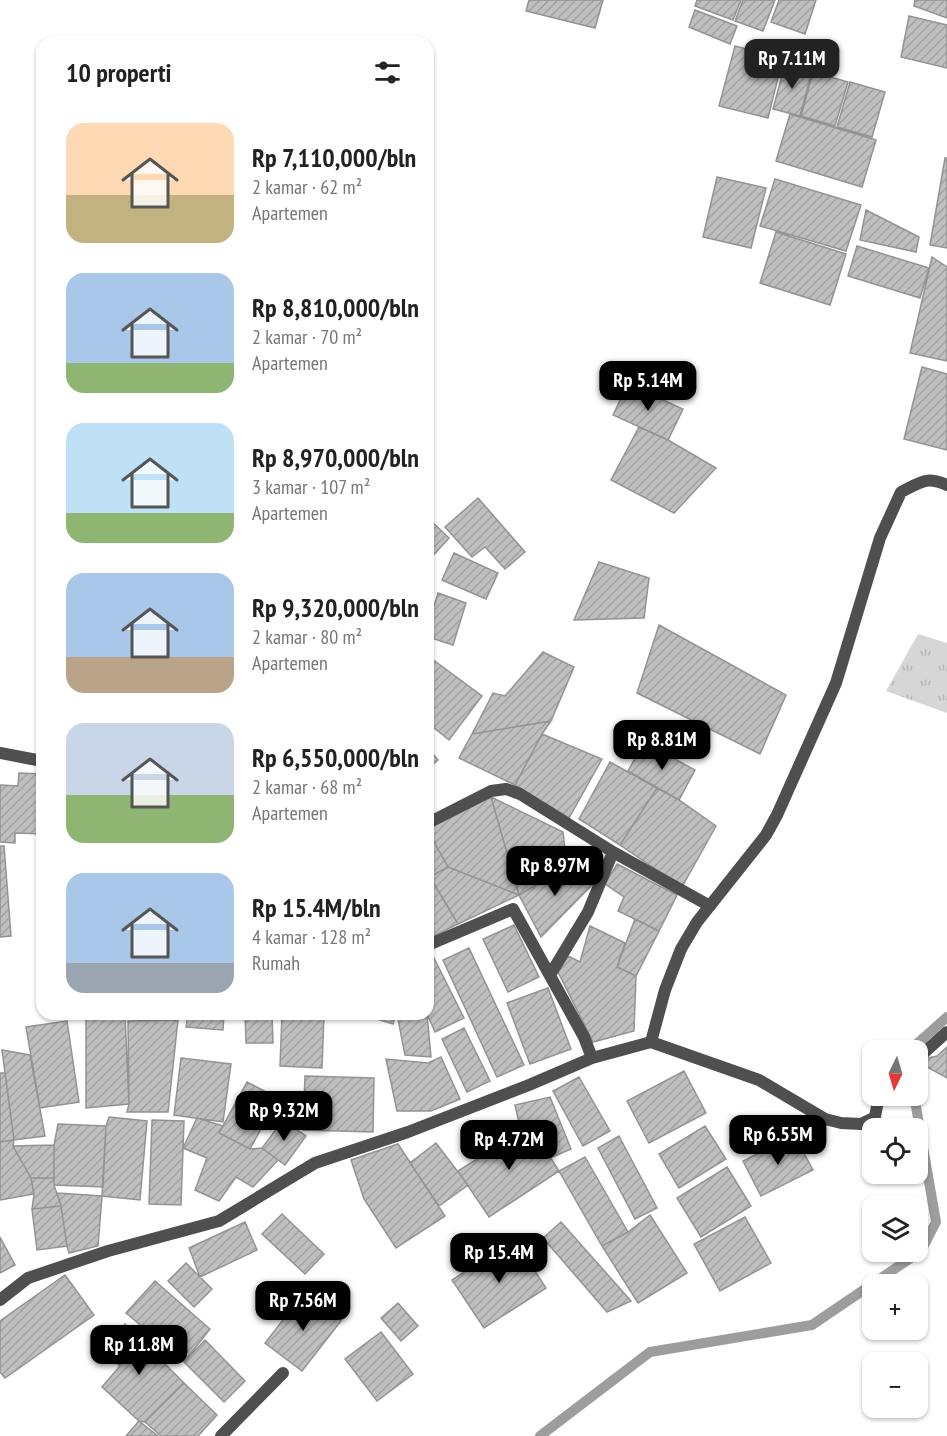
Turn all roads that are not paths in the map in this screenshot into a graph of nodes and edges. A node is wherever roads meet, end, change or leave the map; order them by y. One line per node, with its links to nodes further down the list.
1 (947, 485): 6 (street)
2 (0, 753): 3 (street)
3 (36, 759)
4 (434, 820): 5 (street)
5 (613, 852): 6 (street); 8 (street)
6 (710, 906): 10 (street)
7 (434, 942): 8 (street)
8 (550, 975): 12 (street)
9 (947, 1032): 11 (street)
10 (651, 1042): 12 (street); 13 (street)
11 (928, 1049)
12 (592, 1058): 14 (street)
13 (877, 1106)
14 (0, 1300)
15 (283, 1372): 16 (street)
16 (221, 1436)

